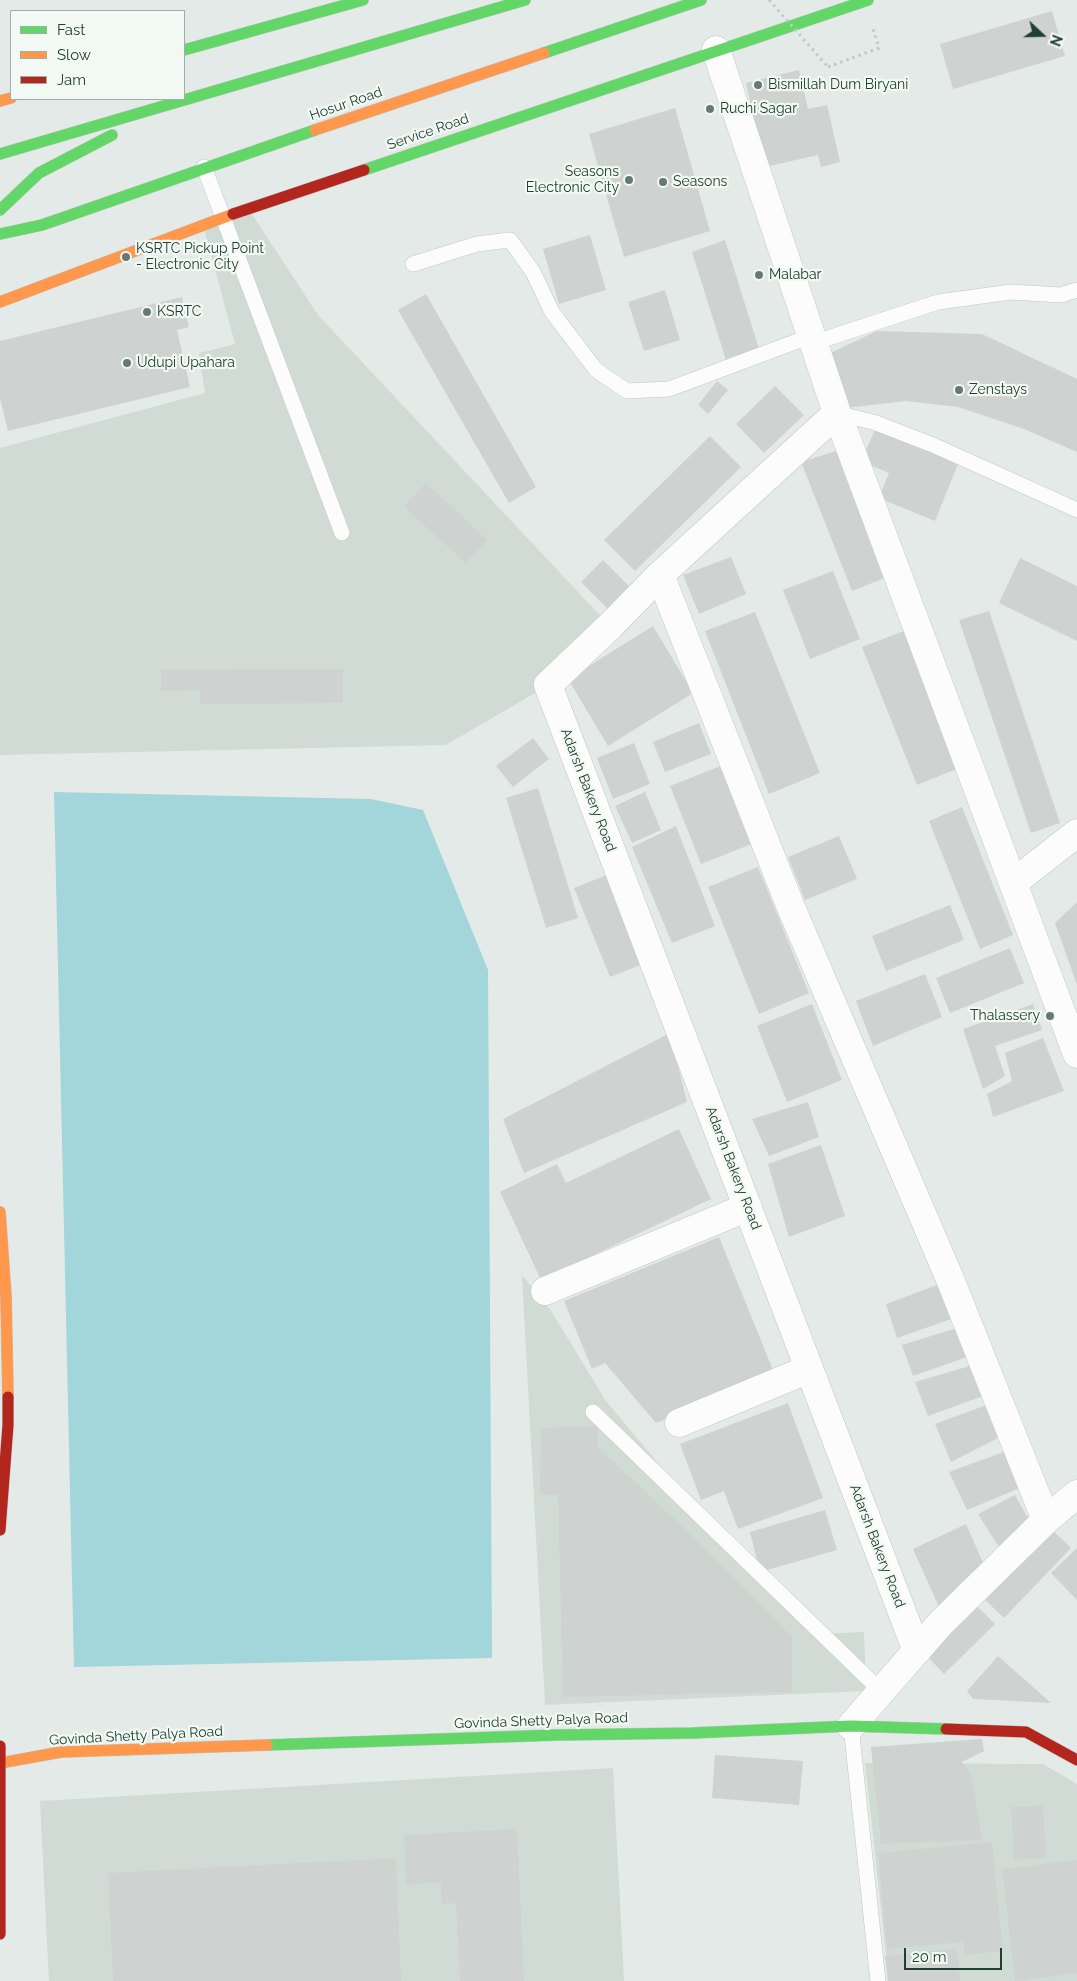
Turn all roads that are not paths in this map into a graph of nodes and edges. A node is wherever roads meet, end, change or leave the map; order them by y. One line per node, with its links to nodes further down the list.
1 (363, 0): 5 (main road)
2 (525, 0): 7 (main road)
3 (701, 0): 9 (main road, Hosur Road)
4 (868, 0): 6 (main road, Service Road)
5 (185, 50)
6 (716, 50): 11 (main road, Service Road); 16 (street)
7 (217, 91): 8 (main road); 10 (main road)
8 (0, 154)
9 (204, 167): 11 (lane); 12 (main road, Hosur Road)
10 (0, 210)
11 (221, 218): 15 (main road, Service Road); 19 (lane)
12 (0, 234)
13 (413, 264): 16 (lane)
14 (1077, 290): 16 (lane)
15 (0, 302)
16 (812, 339): 17 (street)
17 (836, 413): 18 (lane); 20 (street); 22 (street)
18 (1077, 510)
19 (342, 533)
20 (660, 575): 24 (street, Adarsh Bakery Road); 31 (street)
21 (1077, 832): 22 (street)
22 (1012, 883): 23 (street)
23 (1075, 1041)
24 (748, 1207): 26 (street); 27 (street, Adarsh Bakery Road)
25 (0, 1212): 32 (main road)
26 (545, 1291)
27 (809, 1369): 29 (street); 33 (street, Adarsh Bakery Road)
28 (593, 1412): 34 (lane)
29 (679, 1423)
30 (1077, 1494): 31 (street)
31 (1046, 1520): 33 (street)
32 (0, 1530)
33 (917, 1650): 34 (street)
34 (882, 1692): 35 (street)
35 (851, 1726): 37 (main road, Govinda Shetty Palya Road); 38 (main road, Govinda Shetty Palya Road); 40 (lane)
36 (0, 1745): 38 (main road)
37 (1077, 1760)
38 (0, 1763): 39 (main road)
39 (0, 1934)
40 (878, 1981)

